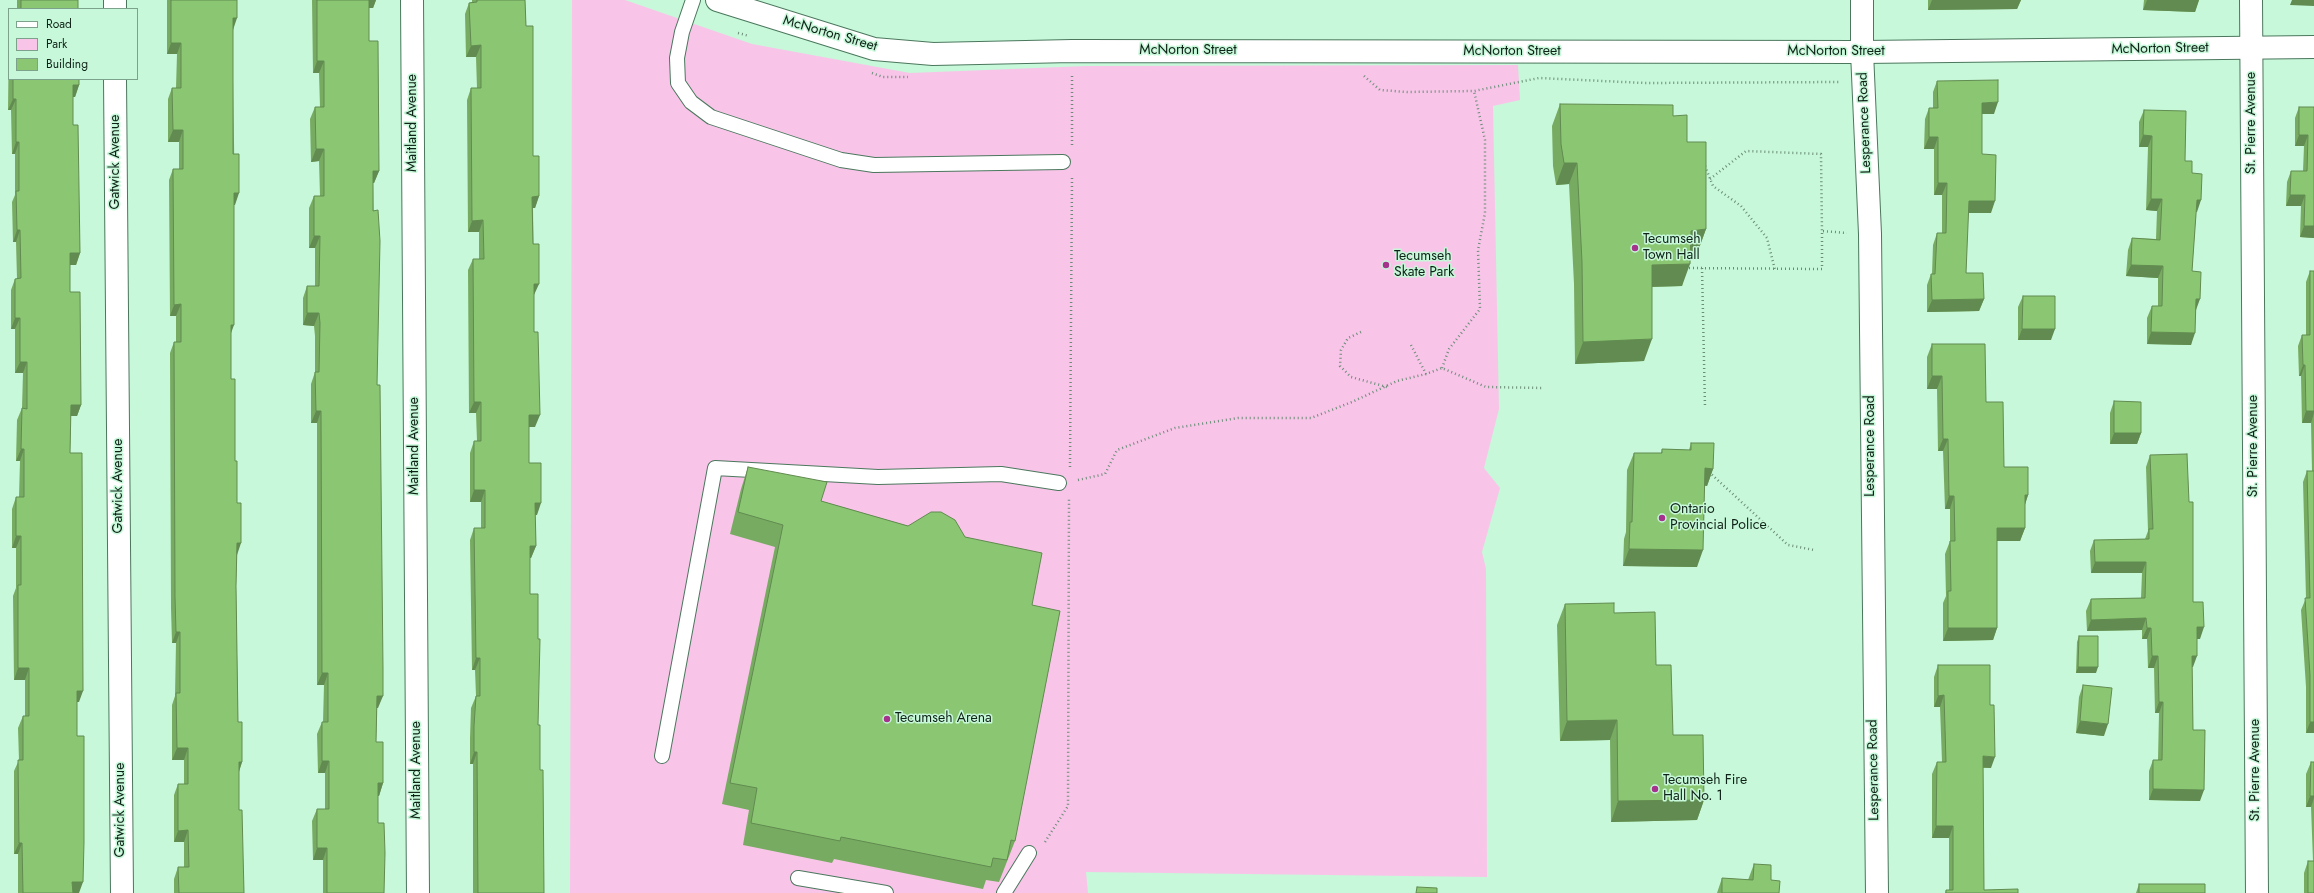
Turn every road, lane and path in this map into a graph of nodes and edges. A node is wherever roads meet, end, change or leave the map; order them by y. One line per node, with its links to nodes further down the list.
1 (412, 0): 33 (street, Maitland Avenue)
2 (693, 0): 12 (lane)
3 (717, 0): 8 (street, McNorton Street)
4 (1862, 0): 8 (street, Lesperance Road)
5 (2251, 0): 6 (street, St. Pierre Avenue)
6 (2252, 48): 7 (street, McNorton Street); 8 (street, McNorton Street); 37 (street, St. Pierre Avenue)
7 (2314, 48)
8 (1862, 52): 15 (street, Lesperance Road)
9 (115, 80): 32 (street, Gatwick Avenue)
10 (1474, 91): 21 (path)
11 (1703, 160): 13 (path)
12 (1063, 162)
13 (1710, 179): 14 (path); 18 (path)
14 (1822, 231): 15 (path); 18 (path)
15 (1870, 234): 36 (street, Lesperance Road)
16 (1682, 268): 17 (path)
17 (1702, 268): 18 (path); 25 (path)
18 (1775, 270)
19 (1361, 332): 23 (path)
20 (1411, 345): 22 (path)
21 (1442, 368): 22 (path); 24 (path)
22 (1426, 374): 23 (path)
23 (1387, 387): 27 (path)
24 (1544, 388)
25 (1705, 406)
26 (1707, 471): 28 (path)
27 (1059, 483): 29 (lane)
28 (1814, 550)
29 (662, 756)
30 (1029, 852): 35 (lane)
31 (798, 878): 34 (lane)
32 (122, 893)
33 (418, 893)
34 (886, 893)
35 (1004, 893)
36 (1877, 893)
37 (2257, 893)

